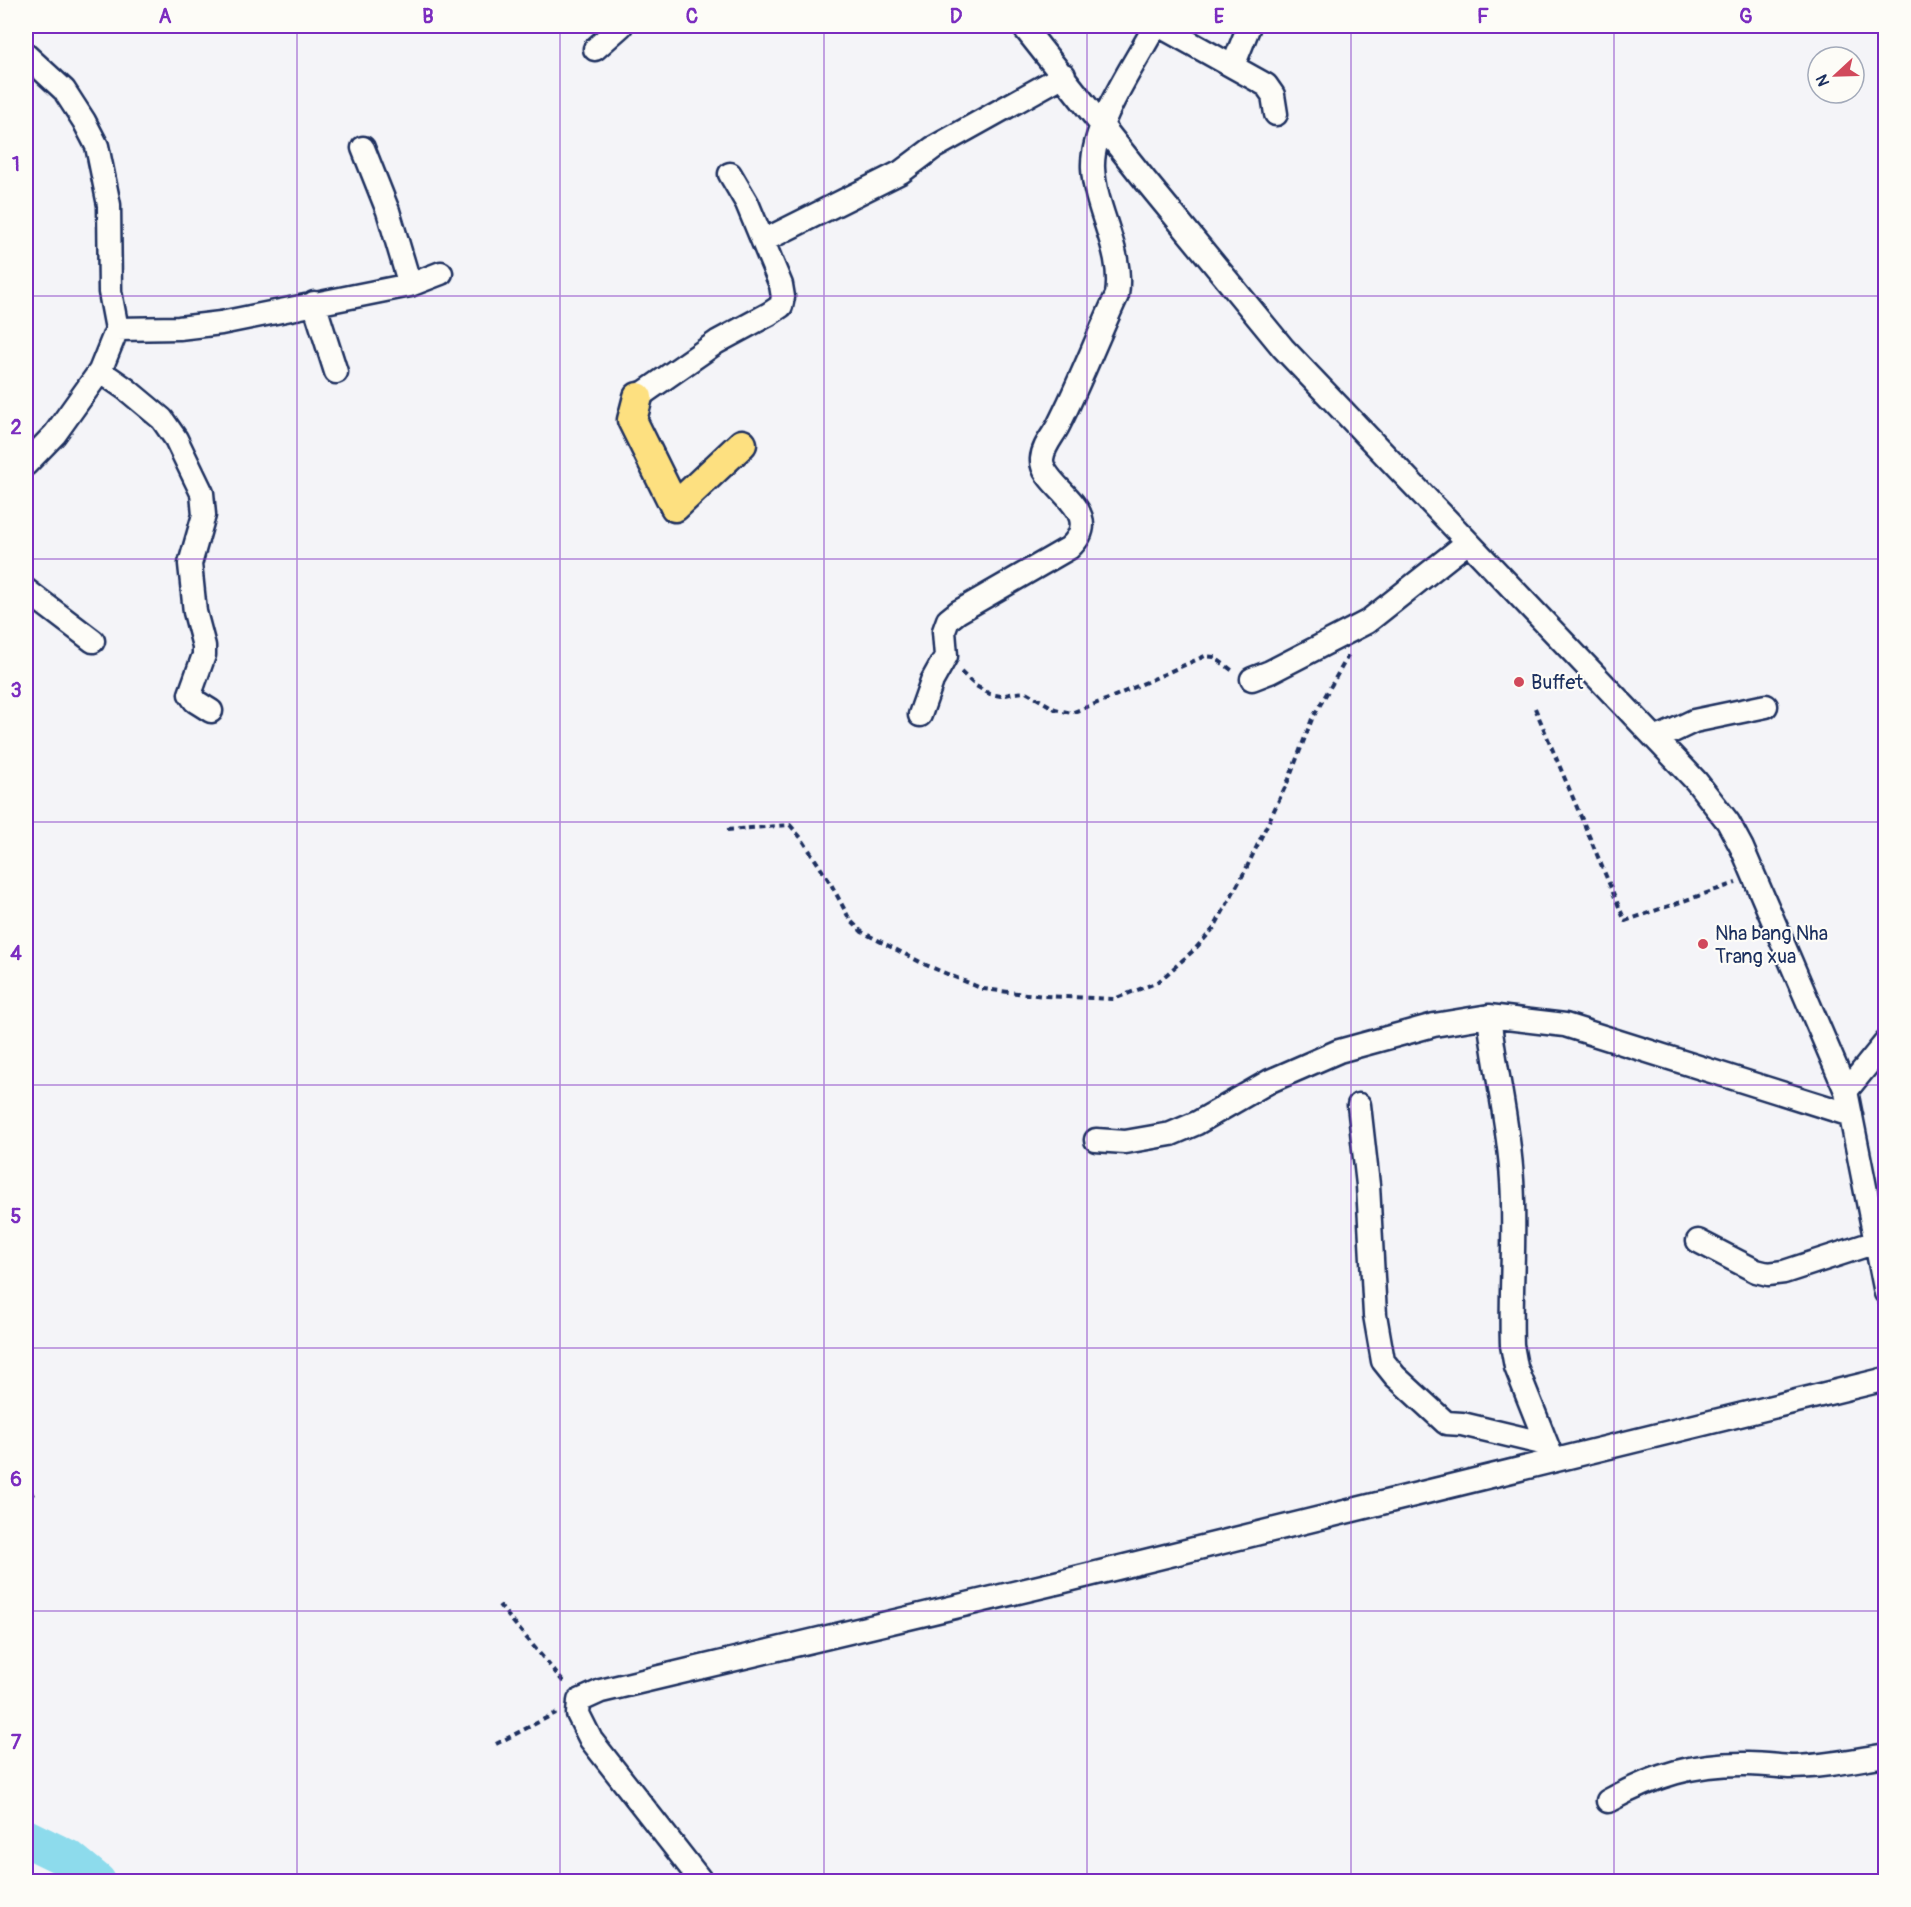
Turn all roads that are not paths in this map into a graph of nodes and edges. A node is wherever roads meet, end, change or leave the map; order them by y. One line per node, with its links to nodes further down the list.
1 (621, 26): 6 (street)
2 (1023, 26): 9 (street)
3 (1155, 26): 11 (street)
4 (1161, 26): 8 (street)
5 (1249, 26): 8 (street)
6 (596, 49)
7 (26, 55): 18 (street)
8 (1233, 66): 10 (street)
9 (1064, 75): 11 (street); 14 (street)
10 (1276, 114)
11 (1101, 124): 24 (street); 30 (street)
12 (363, 148): 16 (street)
13 (730, 174): 14 (street)
14 (763, 241): 21 (street)
15 (441, 273): 16 (street)
16 (410, 285): 17 (street)
17 (314, 303): 18 (street); 20 (street)
18 (117, 329): 19 (street)
19 (100, 371): 23 (street); 29 (street)
20 (336, 372)
21 (638, 397): 22 (main road)
22 (742, 444)
23 (26, 464)
24 (1468, 542): 27 (street); 31 (street)
25 (26, 590): 26 (street)
26 (93, 641)
27 (1252, 679)
28 (1766, 706): 31 (street)
29 (211, 711)
30 (920, 715)
31 (1656, 739): 34 (street)
32 (1489, 1016): 36 (street); 37 (street); 42 (street)
33 (1886, 1042): 34 (street)
34 (1846, 1091): 36 (street)
35 (1359, 1105): 42 (street)
36 (1851, 1115): 39 (street)
37 (1096, 1140)
38 (1698, 1241): 39 (street)
39 (1876, 1242): 40 (street)
40 (1886, 1293)
41 (1886, 1379): 42 (street)
42 (1549, 1452): 45 (street)
43 (1886, 1755): 44 (street)
44 (1608, 1801)
45 (702, 1881)

